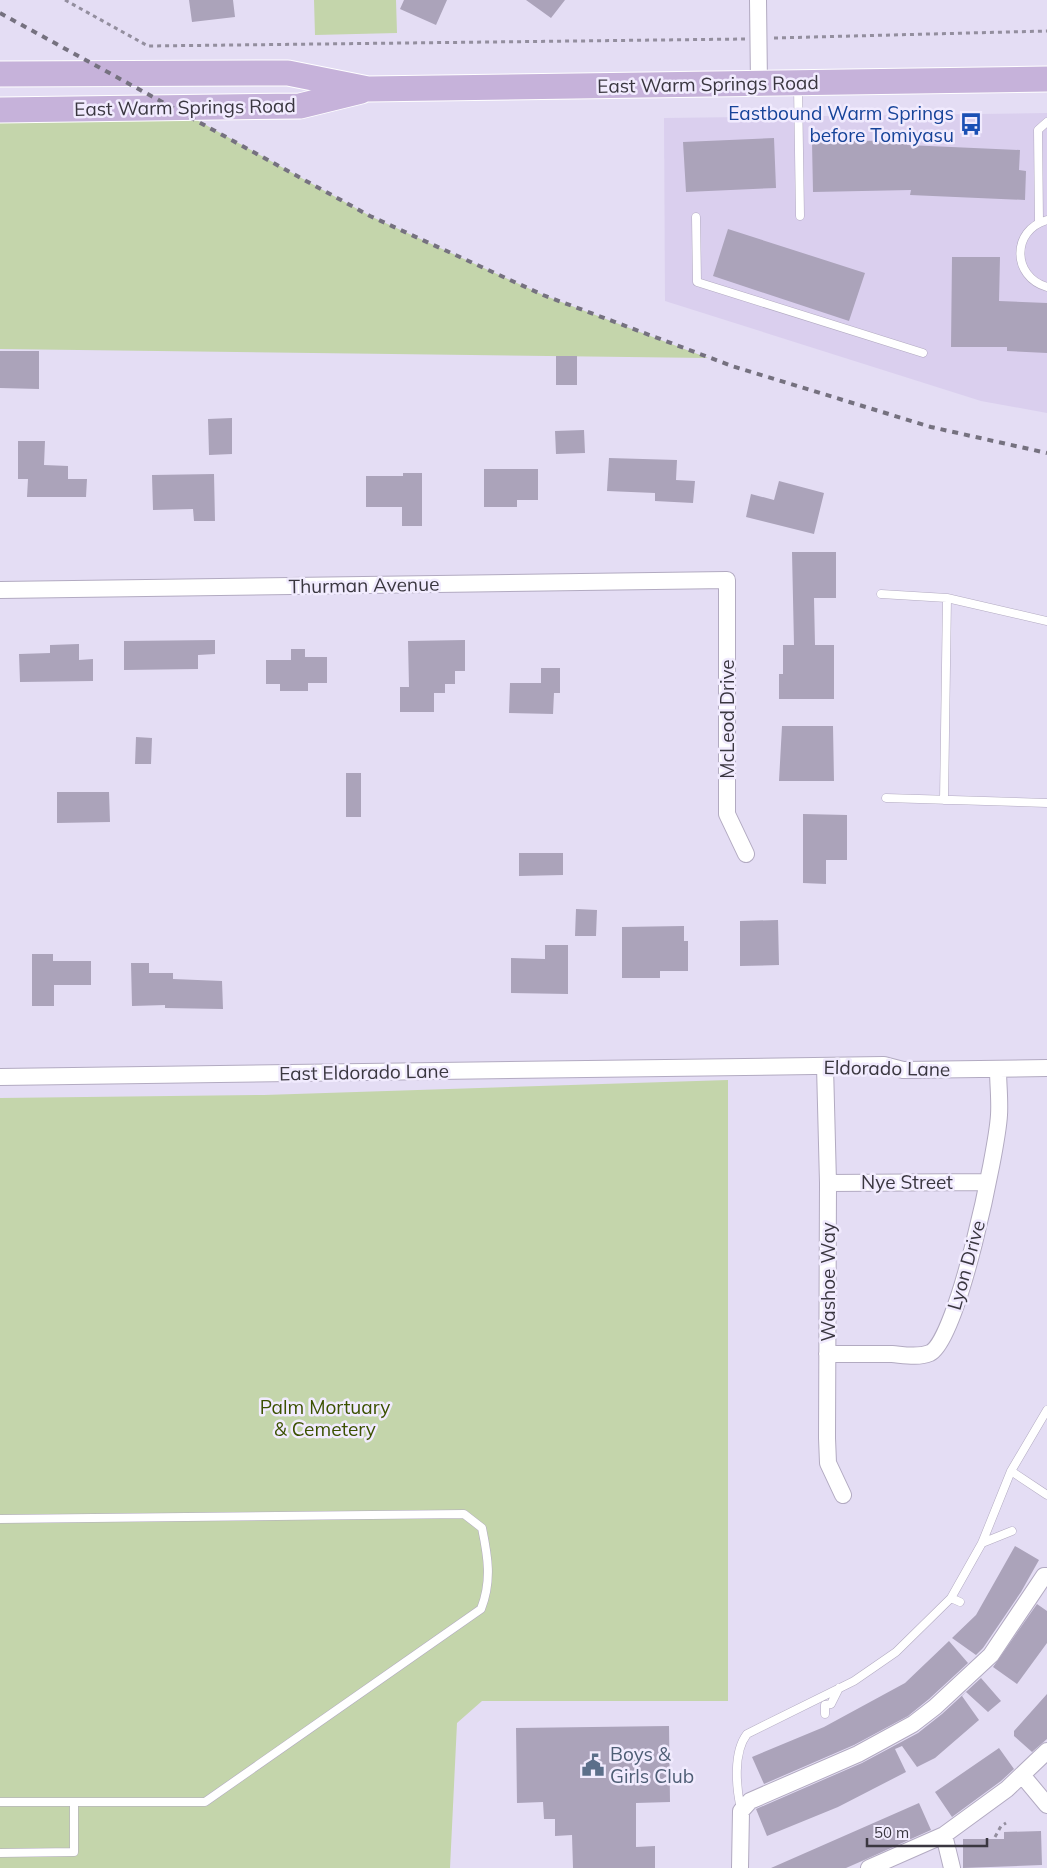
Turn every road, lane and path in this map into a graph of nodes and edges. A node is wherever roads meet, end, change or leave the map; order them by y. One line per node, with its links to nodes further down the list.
1 (65, 0): 4 (path)
2 (758, 0): 4 (street)
3 (1047, 31): 4 (path)
4 (758, 38): 8 (street)
5 (0, 74): 9 (main road, East Warm Springs Road)
6 (1047, 79): 7 (main road, East Warm Springs Road)
7 (798, 83): 8 (main road, East Warm Springs Road); 12 (lane)
8 (759, 84): 9 (main road, East Warm Springs Road)
9 (368, 89): 10 (main road, East Warm Springs Road)
10 (0, 110)
11 (1047, 122): 14 (lane)
12 (800, 216)
13 (696, 217): 16 (lane)
14 (1043, 221): 15 (lane)
15 (1047, 287)
16 (924, 353)
17 (727, 580): 18 (street, Thurman Avenue); 25 (street, McLeod Drive)
18 (0, 590)
19 (881, 594): 20 (lane)
20 (947, 598): 21 (lane); 23 (lane)
21 (1047, 621)
22 (886, 798): 23 (lane)
23 (944, 800): 24 (lane)
24 (1047, 803)
25 (746, 854)
26 (825, 1066): 27 (street, Eldorado Lane); 29 (street, Eldorado Lane); 32 (street, Washoe Way)
27 (728, 1067): 30 (street, East Eldorado Lane)
28 (1047, 1068): 29 (street, Eldorado Lane)
29 (998, 1069): 31 (street, Lyon Drive)
30 (0, 1077)
31 (987, 1182): 32 (street, Nye Street); 33 (street, Lyon Drive)
32 (828, 1183): 33 (street, Washoe Way)
33 (827, 1354): 37 (street, Washoe Way)
34 (1047, 1410): 35 (lane)
35 (1011, 1471): 36 (lane); 40 (lane)
36 (1047, 1494)
37 (842, 1495)
38 (0, 1519): 51 (lane)
39 (1012, 1531): 40 (lane)
40 (982, 1543): 42 (lane)
41 (1046, 1576): 53 (street)
42 (951, 1598): 43 (lane); 44 (lane)
43 (960, 1602)
44 (840, 1688): 45 (lane); 46 (lane)
45 (822, 1696): 46 (lane); 53 (lane)
46 (824, 1705): 47 (lane)
47 (825, 1714)
48 (1047, 1751): 49 (street)
49 (1022, 1774): 52 (street); 55 (street)
50 (0, 1802): 51 (lane)
51 (74, 1802): 57 (lane)
52 (1047, 1805)
53 (741, 1811): 58 (street)
54 (1006, 1823): 56 (path)
55 (944, 1836): 59 (street); 60 (street)
56 (995, 1837)
57 (0, 1853)
58 (740, 1868)
59 (869, 1868)
60 (952, 1868)

